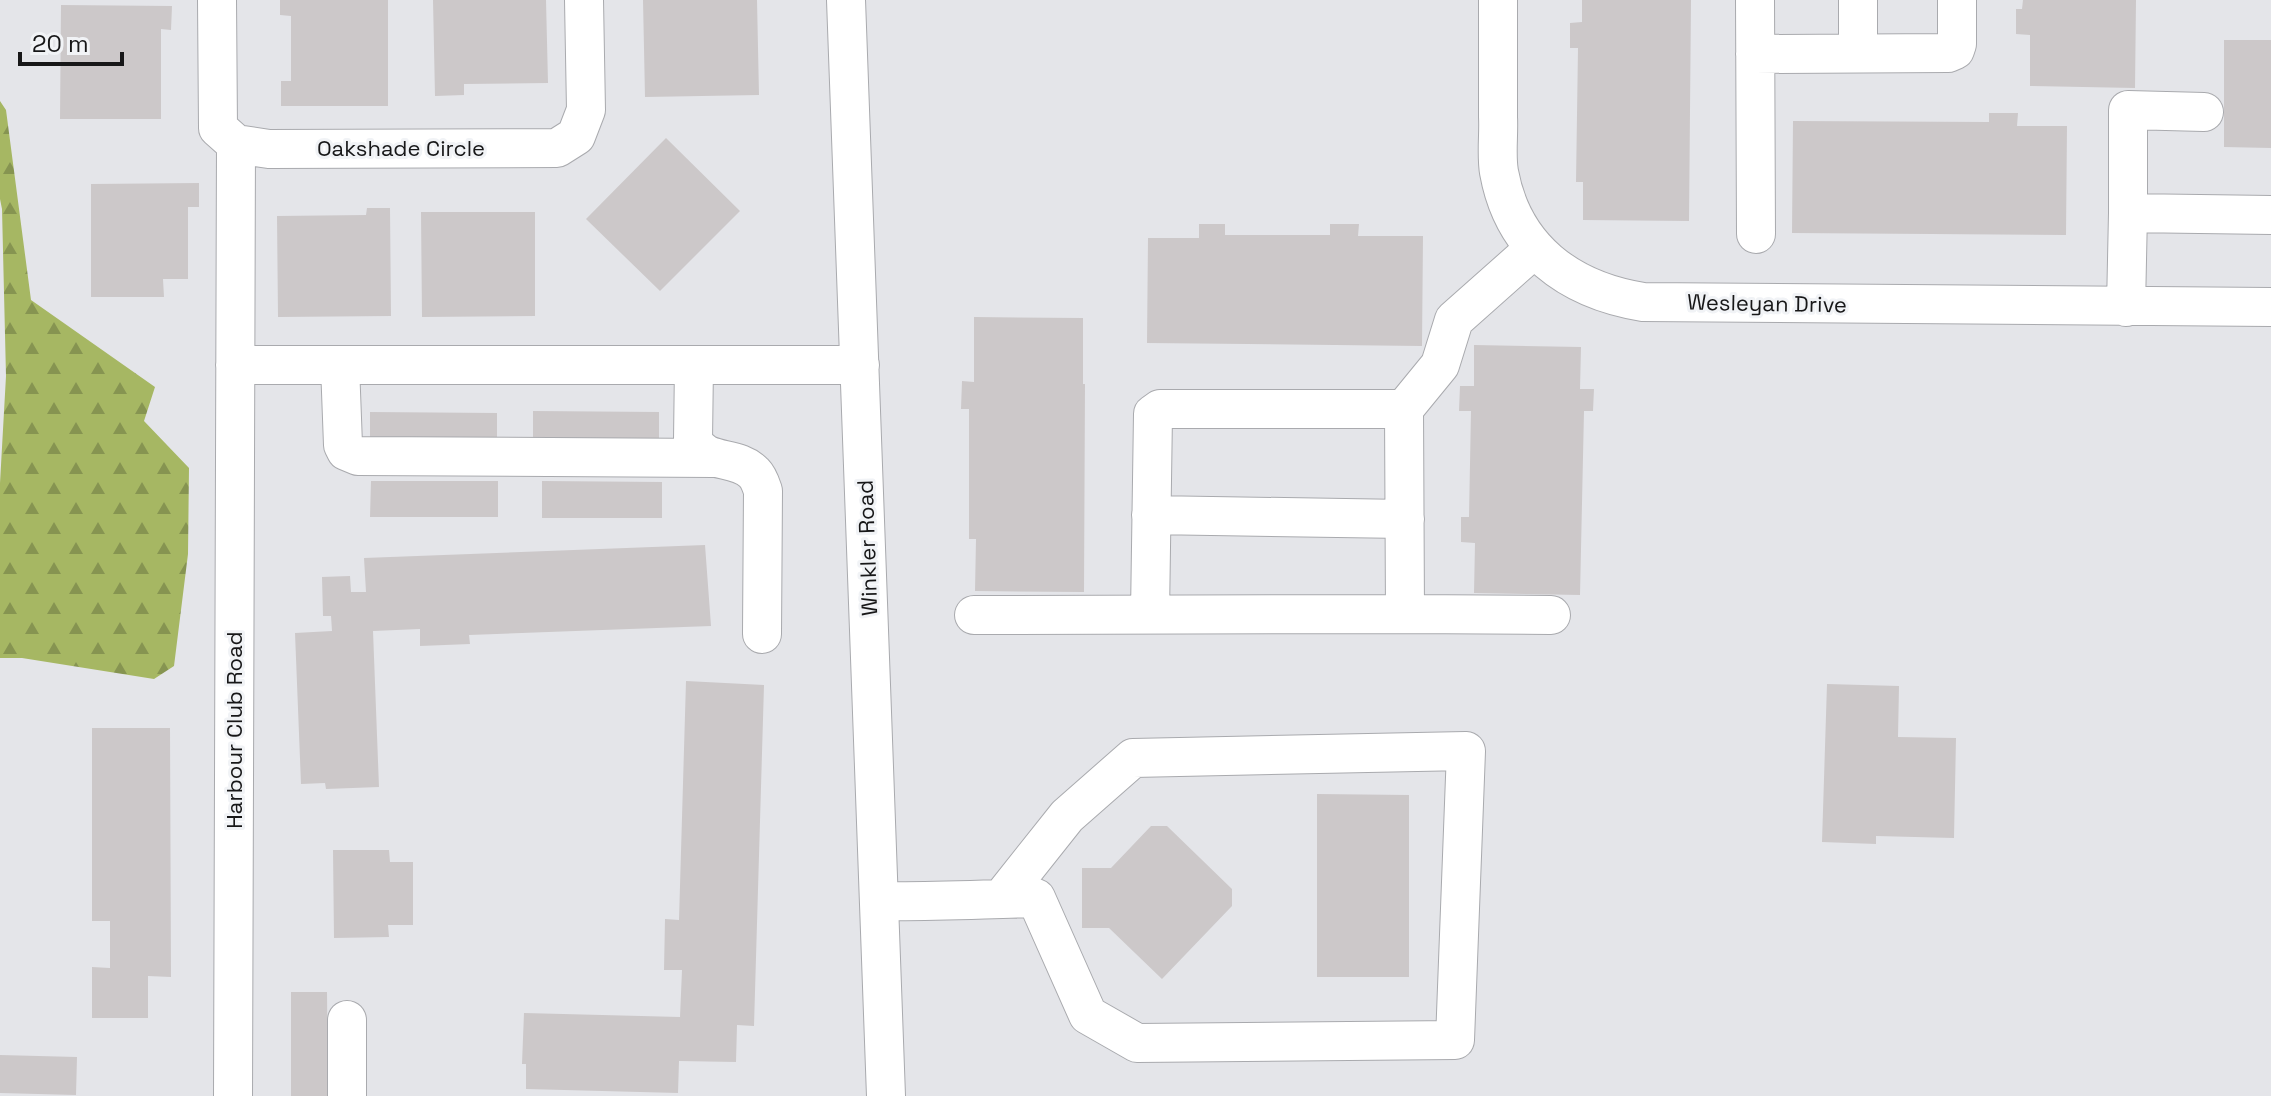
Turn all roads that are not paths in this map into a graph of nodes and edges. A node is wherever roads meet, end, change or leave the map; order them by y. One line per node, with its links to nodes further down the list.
1 (217, 0): 11 (street)
2 (584, 0): 11 (street, Oakshade Circle)
3 (846, 0): 21 (street, Winkler Road)
4 (1498, 0): 15 (street, Wesleyan Drive)
5 (1755, 0): 9 (street)
6 (1858, 0): 8 (street)
7 (1957, 0): 8 (street)
8 (1858, 53): 9 (street)
9 (1755, 54): 14 (street)
10 (2204, 112): 12 (street)
11 (236, 144): 18 (street, Harbour Club Road)
12 (2128, 213): 13 (street); 16 (street)
13 (2271, 215)
14 (1756, 234)
15 (1534, 249): 16 (street, Wesleyan Drive); 22 (street)
16 (2126, 307): 17 (street, Wesleyan Drive)
17 (2271, 307)
18 (235, 365): 19 (street); 34 (street, Harbour Club Road)
19 (340, 365): 20 (street); 23 (street)
20 (694, 365): 21 (street); 23 (street)
21 (860, 365): 32 (street, Winkler Road)
22 (1404, 409): 24 (street); 25 (street)
23 (714, 458): 30 (street)
24 (1151, 515): 25 (street); 26 (street)
25 (1405, 519): 27 (street)
26 (1150, 614): 27 (street); 28 (street)
27 (1405, 614): 29 (street)
28 (974, 615)
29 (1551, 615)
30 (762, 634)
31 (1001, 899): 31 (street); 32 (street)
32 (879, 901): 36 (street, Winkler Road)
33 (347, 1020): 35 (street)
34 (233, 1096)
35 (347, 1096)
36 (886, 1096)

